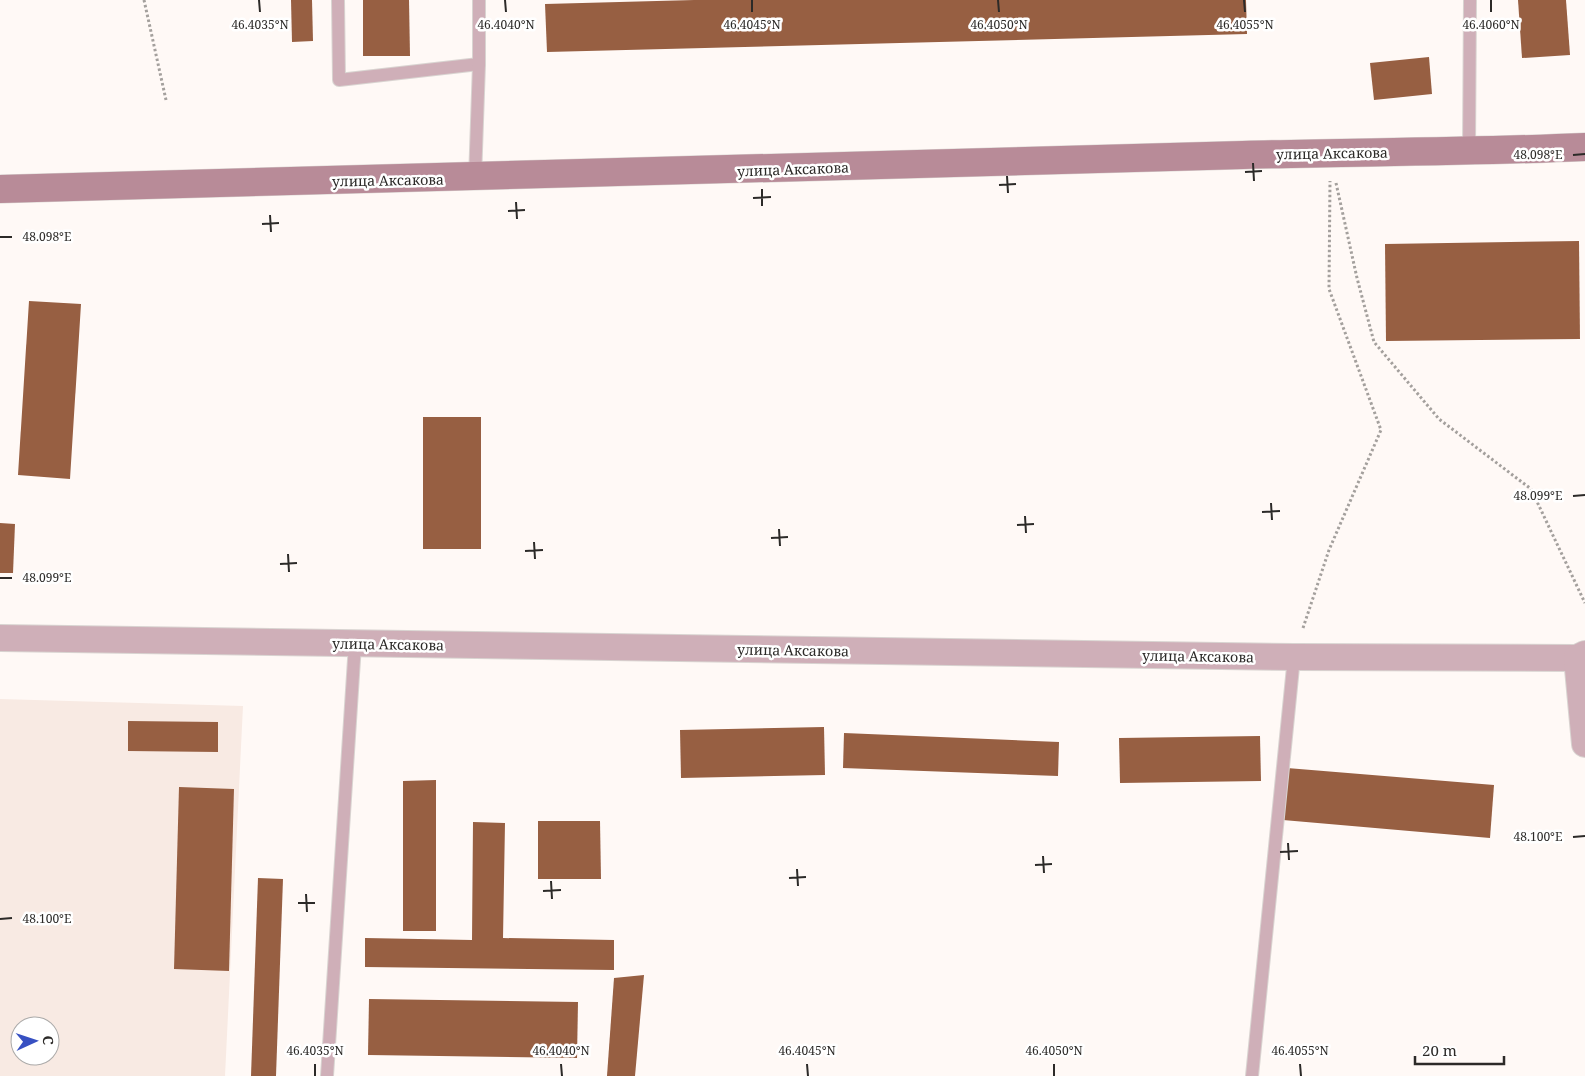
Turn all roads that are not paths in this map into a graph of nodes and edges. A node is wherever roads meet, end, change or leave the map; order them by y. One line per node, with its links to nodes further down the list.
1 (338, 0): 4 (lane)
2 (479, 0): 4 (lane)
3 (1470, 0): 6 (lane)
4 (479, 64): 7 (lane)
5 (1585, 148): 6 (main road, улица Аксакова)
6 (1469, 150): 7 (main road, улица Аксакова)
7 (475, 178): 8 (main road, улица Аксакова)
8 (0, 189)
9 (0, 638): 10 (street, улица Аксакова)
10 (355, 644): 12 (street, улица Аксакова); 14 (lane)
11 (1581, 656): 12 (street, улица Аксакова); 13 (street)
12 (1294, 657): 15 (lane)
13 (1585, 744)
14 (327, 1076)
15 (1252, 1076)

